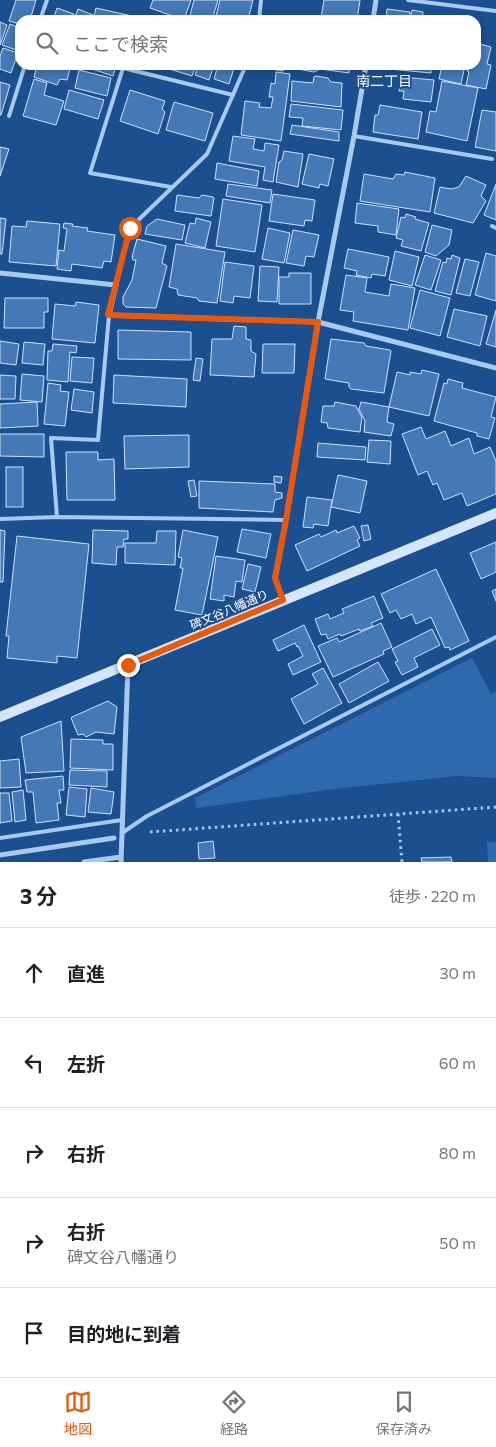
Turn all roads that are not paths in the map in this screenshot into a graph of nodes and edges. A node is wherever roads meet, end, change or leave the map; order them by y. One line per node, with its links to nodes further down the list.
1 (47, 0): 6 (lane)
2 (261, 0): 7 (lane)
3 (376, 0): 8 (street)
4 (408, 0): 5 (lane)
5 (496, 10)
6 (42, 15)
7 (260, 15)
8 (374, 15)
9 (23, 70): 15 (lane)
10 (122, 70): 18 (lane)
11 (131, 70): 14 (lane)
12 (244, 70): 14 (lane)
13 (365, 70): 16 (street)
14 (232, 95): 18 (lane)
15 (8, 116)
16 (354, 136): 17 (lane); 22 (street)
17 (492, 159)
18 (172, 187): 20 (lane)
19 (0, 273): 20 (street)
20 (116, 284): 21 (street)
21 (108, 315): 22 (street); 25 (lane)
22 (318, 322): 23 (street); 27 (street)
23 (496, 368)
24 (496, 513): 28 (street, 碑文谷八幡通り)
25 (58, 517): 26 (lane); 27 (lane)
26 (0, 518)
27 (286, 520): 28 (street)
28 (283, 600): 30 (street, 碑文谷八幡通り)
29 (496, 637): 33 (lane)
30 (128, 665): 31 (street, 碑文谷八幡通り); 32 (street)
31 (0, 717)
32 (122, 820): 33 (street); 34 (lane)
33 (122, 833): 37 (street)
34 (0, 838)
35 (114, 838): 36 (street)
36 (0, 855)
37 (121, 859): 38 (street)
38 (84, 862)

